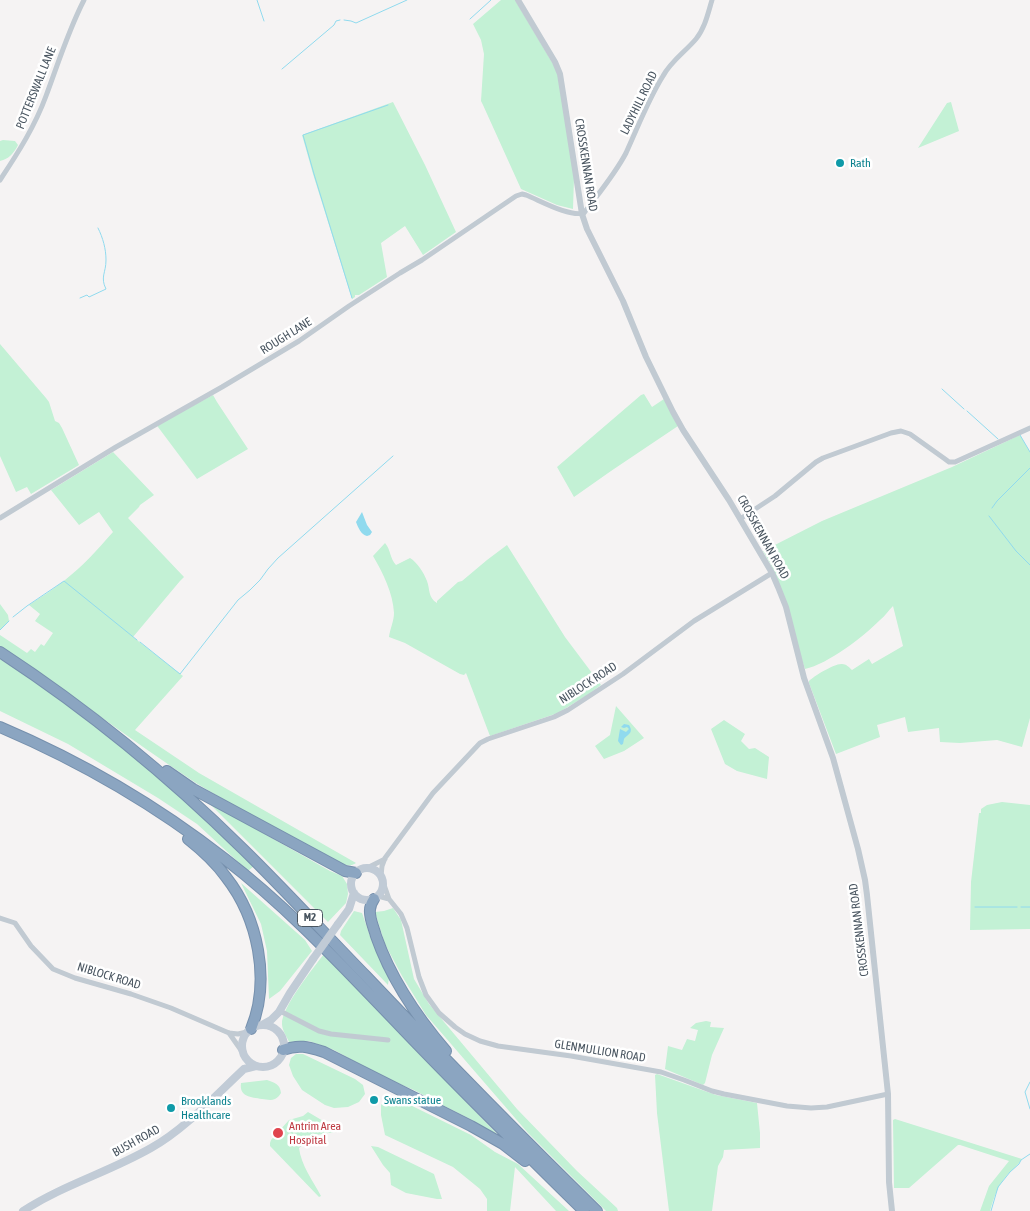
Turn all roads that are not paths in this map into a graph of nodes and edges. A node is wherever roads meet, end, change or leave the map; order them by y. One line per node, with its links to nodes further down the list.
1 (84, 0): 4 (street, POTTERSWALL LANE)
2 (518, 0): 5 (street, CROSSKENNAN ROAD)
3 (712, 0): 5 (street, LADYHILL ROAD)
4 (0, 180)
5 (582, 214): 7 (street, ROUGH LANE); 8 (street, CROSSKENNAN ROAD)
6 (1030, 428): 8 (street)
7 (0, 518)
8 (740, 519): 9 (street, CROSSKENNAN ROAD)
9 (772, 573): 14 (street, NIBLOCK ROAD); 33 (street, CROSSKENNAN ROAD)
10 (0, 652): 12 (highway, M2)
11 (0, 727): 13 (highway, M2)
12 (118, 738): 16 (highway); 34 (highway, M2)
13 (126, 790): 25 (highway); 35 (highway, M2)
14 (385, 858): 15 (street, NIBLOCK ROAD); 17 (street, NIBLOCK ROAD)
15 (367, 868): 16 (main road); 17 (main road)
16 (356, 873): 18 (main road)
17 (382, 879): 19 (main road); 20 (street, GLENMULLION ROAD)
18 (354, 893): 19 (main road); 21 (main road)
19 (372, 898): 20 (street); 21 (main road); 34 (highway)
20 (389, 898): 33 (street, GLENMULLION ROAD)
21 (349, 909): 23 (main road, bridge)
22 (0, 918): 27 (street, NIBLOCK ROAD)
23 (280, 1011): 24 (main road); 26 (main road); 28 (street)
24 (262, 1025): 25 (main road); 26 (main road)
25 (249, 1030): 27 (street, NIBLOCK ROAD); 30 (main road)
26 (278, 1032): 29 (main road)
27 (229, 1033): 30 (street)
28 (388, 1040)
29 (283, 1050): 31 (main road); 35 (highway)
30 (244, 1055): 31 (main road); 32 (main road)
31 (256, 1066): 32 (main road, BUSH ROAD)
32 (244, 1069): 36 (main road, BUSH ROAD)
33 (888, 1094): 39 (street, CROSSKENNAN ROAD)
34 (499, 1115): 38 (highway, M2)
35 (553, 1180): 37 (highway, M2)
36 (24, 1211)
37 (584, 1211)
38 (597, 1211)
39 (892, 1211)

